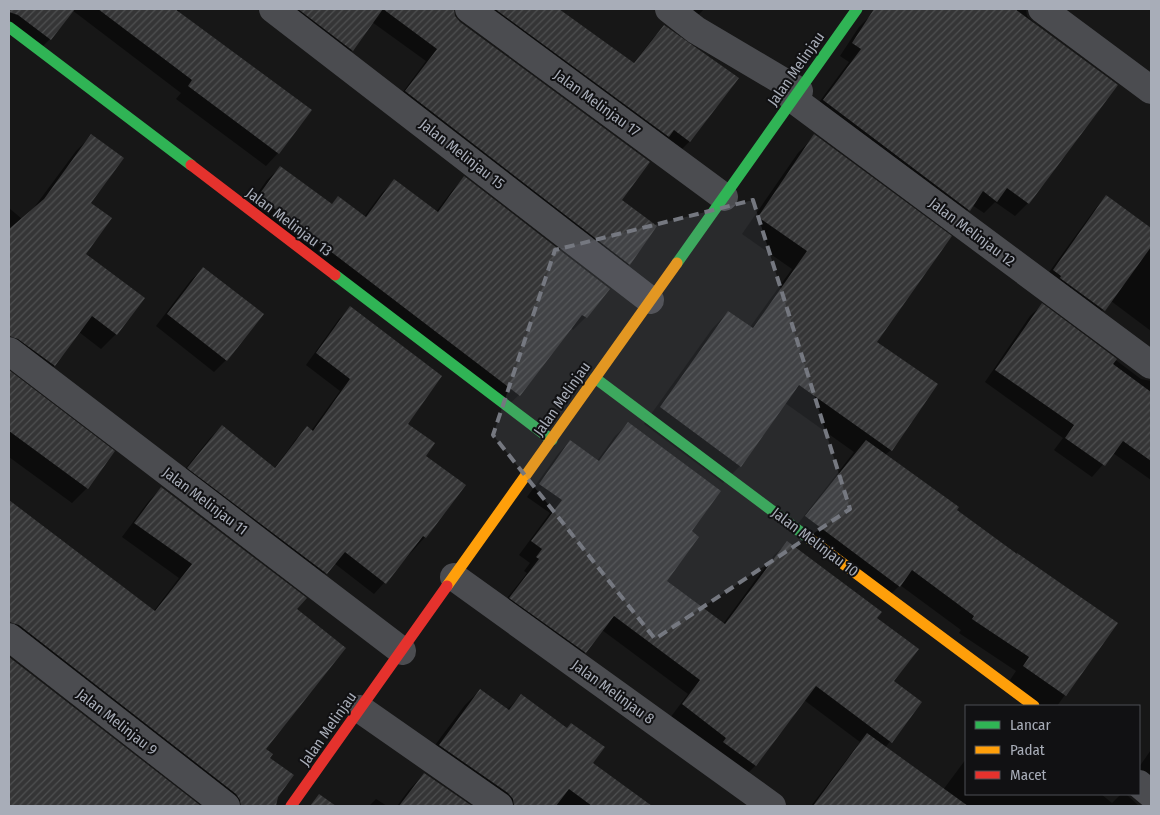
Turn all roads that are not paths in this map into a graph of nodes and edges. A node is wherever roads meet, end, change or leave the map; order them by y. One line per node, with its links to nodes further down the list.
1 (273, 9): 10 (street, Jalan Melinjau 15)
2 (469, 9): 9 (street, Jalan Melinjau 17)
3 (669, 9): 8 (street, Jalan Melinjau 12)
4 (857, 9): 8 (street, Jalan Melinjau)
5 (1042, 9): 7 (street)
6 (9, 27): 14 (street, Jalan Melinjau 13)
7 (1151, 90)
8 (796, 95): 9 (street, Jalan Melinjau); 12 (street, Jalan Melinjau 12)
9 (724, 197): 10 (street, Jalan Melinjau)
10 (650, 300): 13 (street, Jalan Melinjau)
11 (9, 350): 17 (street, Jalan Melinjau 11)
12 (1151, 365)
13 (595, 378): 14 (street, Jalan Melinjau); 18 (street, Jalan Melinjau 10)
14 (552, 440): 15 (street, Jalan Melinjau)
15 (454, 577): 17 (street, Jalan Melinjau); 25 (street, Jalan Melinjau 8)
16 (9, 637): 22 (street, Jalan Melinjau 9)
17 (402, 650): 19 (street, Jalan Melinjau)
18 (1033, 705)
19 (360, 709): 23 (street, Jalan Melinjau); 24 (street)
20 (1140, 785): 21 (street)
21 (1151, 794)
22 (226, 806)
23 (291, 806)
24 (498, 806)
25 (772, 806)

